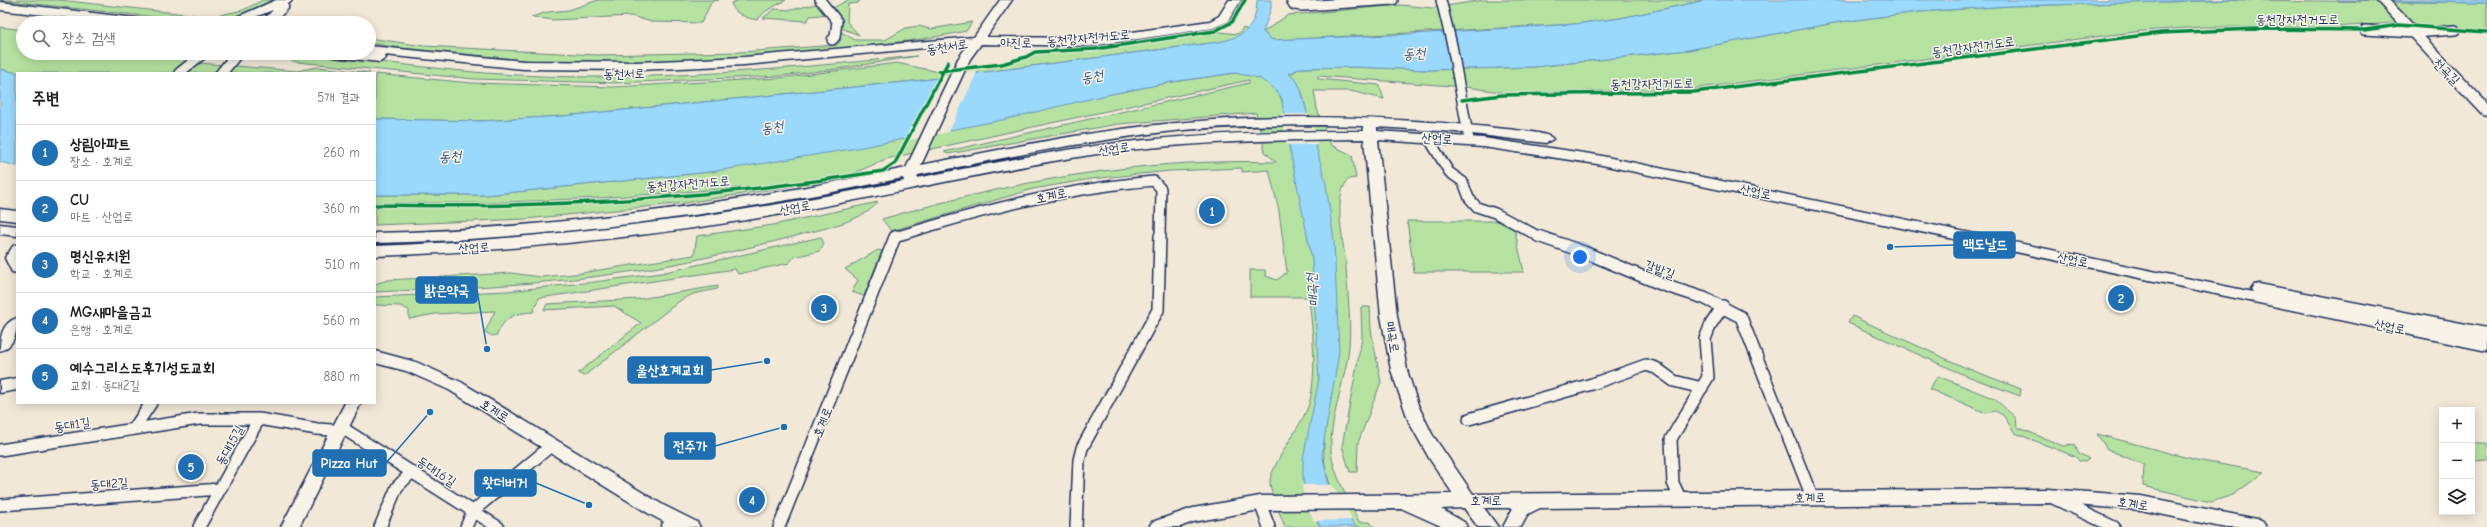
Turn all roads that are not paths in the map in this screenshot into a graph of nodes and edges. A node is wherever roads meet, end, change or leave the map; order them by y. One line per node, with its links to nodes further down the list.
1 (820, 0): 19 (street)
2 (1235, 0): 20 (main road, 아진로)
3 (1393, 0): 7 (street)
4 (1441, 0): 30 (street)
5 (2382, 0): 18 (main road, 천곡길)
6 (289, 1): 13 (main road); 14 (main road); 15 (main road)
7 (1291, 1)
8 (1003, 2): 20 (main road)
9 (0, 6): 12 (main road)
10 (0, 13): 11 (main road)
11 (25, 16)
12 (85, 16)
13 (248, 16)
14 (273, 16)
15 (286, 16)
16 (2365, 30): 18 (street)
17 (2455, 30): 18 (street)
18 (2413, 31): 27 (main road, 천곡길)
19 (832, 40)
20 (976, 41): 21 (main road, 동천서로); 22 (main road, 동천서로); 33 (main road)
21 (376, 51)
22 (376, 57)
23 (195, 60): 25 (street)
24 (230, 60): 26 (main road)
25 (180, 72)
26 (222, 72)
27 (2487, 111)
28 (1331, 128): 29 (main road, 산업로); 33 (main road, 산업로); 34 (main road, 산업로)
29 (1370, 129): 30 (main road, 산업로); 31 (main road, 산업로); 32 (main road, 매곡로)
30 (1468, 134): 31 (main road, 산업로); 43 (main road, 산업로); 45 (main road, 산업로)
31 (1420, 136): 32 (main road); 41 (street, 갈밭길)
32 (1374, 163): 62 (main road, 매곡로)
33 (914, 166): 34 (main road); 39 (main road, 산업로)
34 (909, 186): 40 (main road, 산업로)
35 (0, 214): 36 (main road)
36 (16, 216)
37 (0, 229): 38 (main road)
38 (16, 231)
39 (376, 238)
40 (376, 251)
41 (1723, 306): 49 (street); 61 (street, 갈밭길)
42 (16, 325): 44 (main road)
43 (2487, 334)
44 (0, 345)
45 (2487, 345)
46 (378, 361): 56 (main road, 호계로)
47 (16, 384): 48 (main road)
48 (0, 387)
49 (1702, 388): 53 (street); 64 (street)
50 (150, 404): 54 (street)
51 (352, 404): 55 (main road)
52 (259, 419): 54 (street, 동대1길); 55 (street, 동대1길); 59 (street, 동대15길)
53 (1469, 420)
54 (135, 427): 57 (street, 동대1길)
55 (339, 431): 58 (street, 동대16길); 71 (main road)
56 (552, 445): 68 (street); 69 (main road, 호계로)
57 (1, 451)
58 (412, 472): 68 (street, 동대16길); 72 (street)
59 (220, 489): 67 (street, 동대2길); 70 (street, 동대15길)
60 (2048, 496): 61 (main road, 호계로); 83 (street); 84 (main road, 호계로)
61 (1812, 497): 64 (main road, 호계로)
62 (1466, 500): 63 (main road, 호계로); 65 (main road, 호계로); 81 (main road, 매곡로)
63 (1538, 500): 64 (main road, 호계로); 82 (main road)
64 (1681, 500)
65 (1400, 501): 66 (main road, 호계로); 80 (main road)
66 (1260, 503): 78 (main road); 79 (street)
67 (0, 505)
68 (472, 511): 73 (street); 74 (street, 동대16길)
69 (670, 523): 75 (main road, 호계로)
70 (199, 527)
71 (290, 527)
72 (380, 527)
73 (466, 527)
74 (498, 527)
75 (691, 527)
76 (779, 527): 77 (street, 호계로)
77 (1076, 527)
78 (1160, 527)
79 (1269, 527)
80 (1458, 527)
81 (1489, 527)
82 (1512, 527)
83 (2114, 527)
84 (2257, 527)

